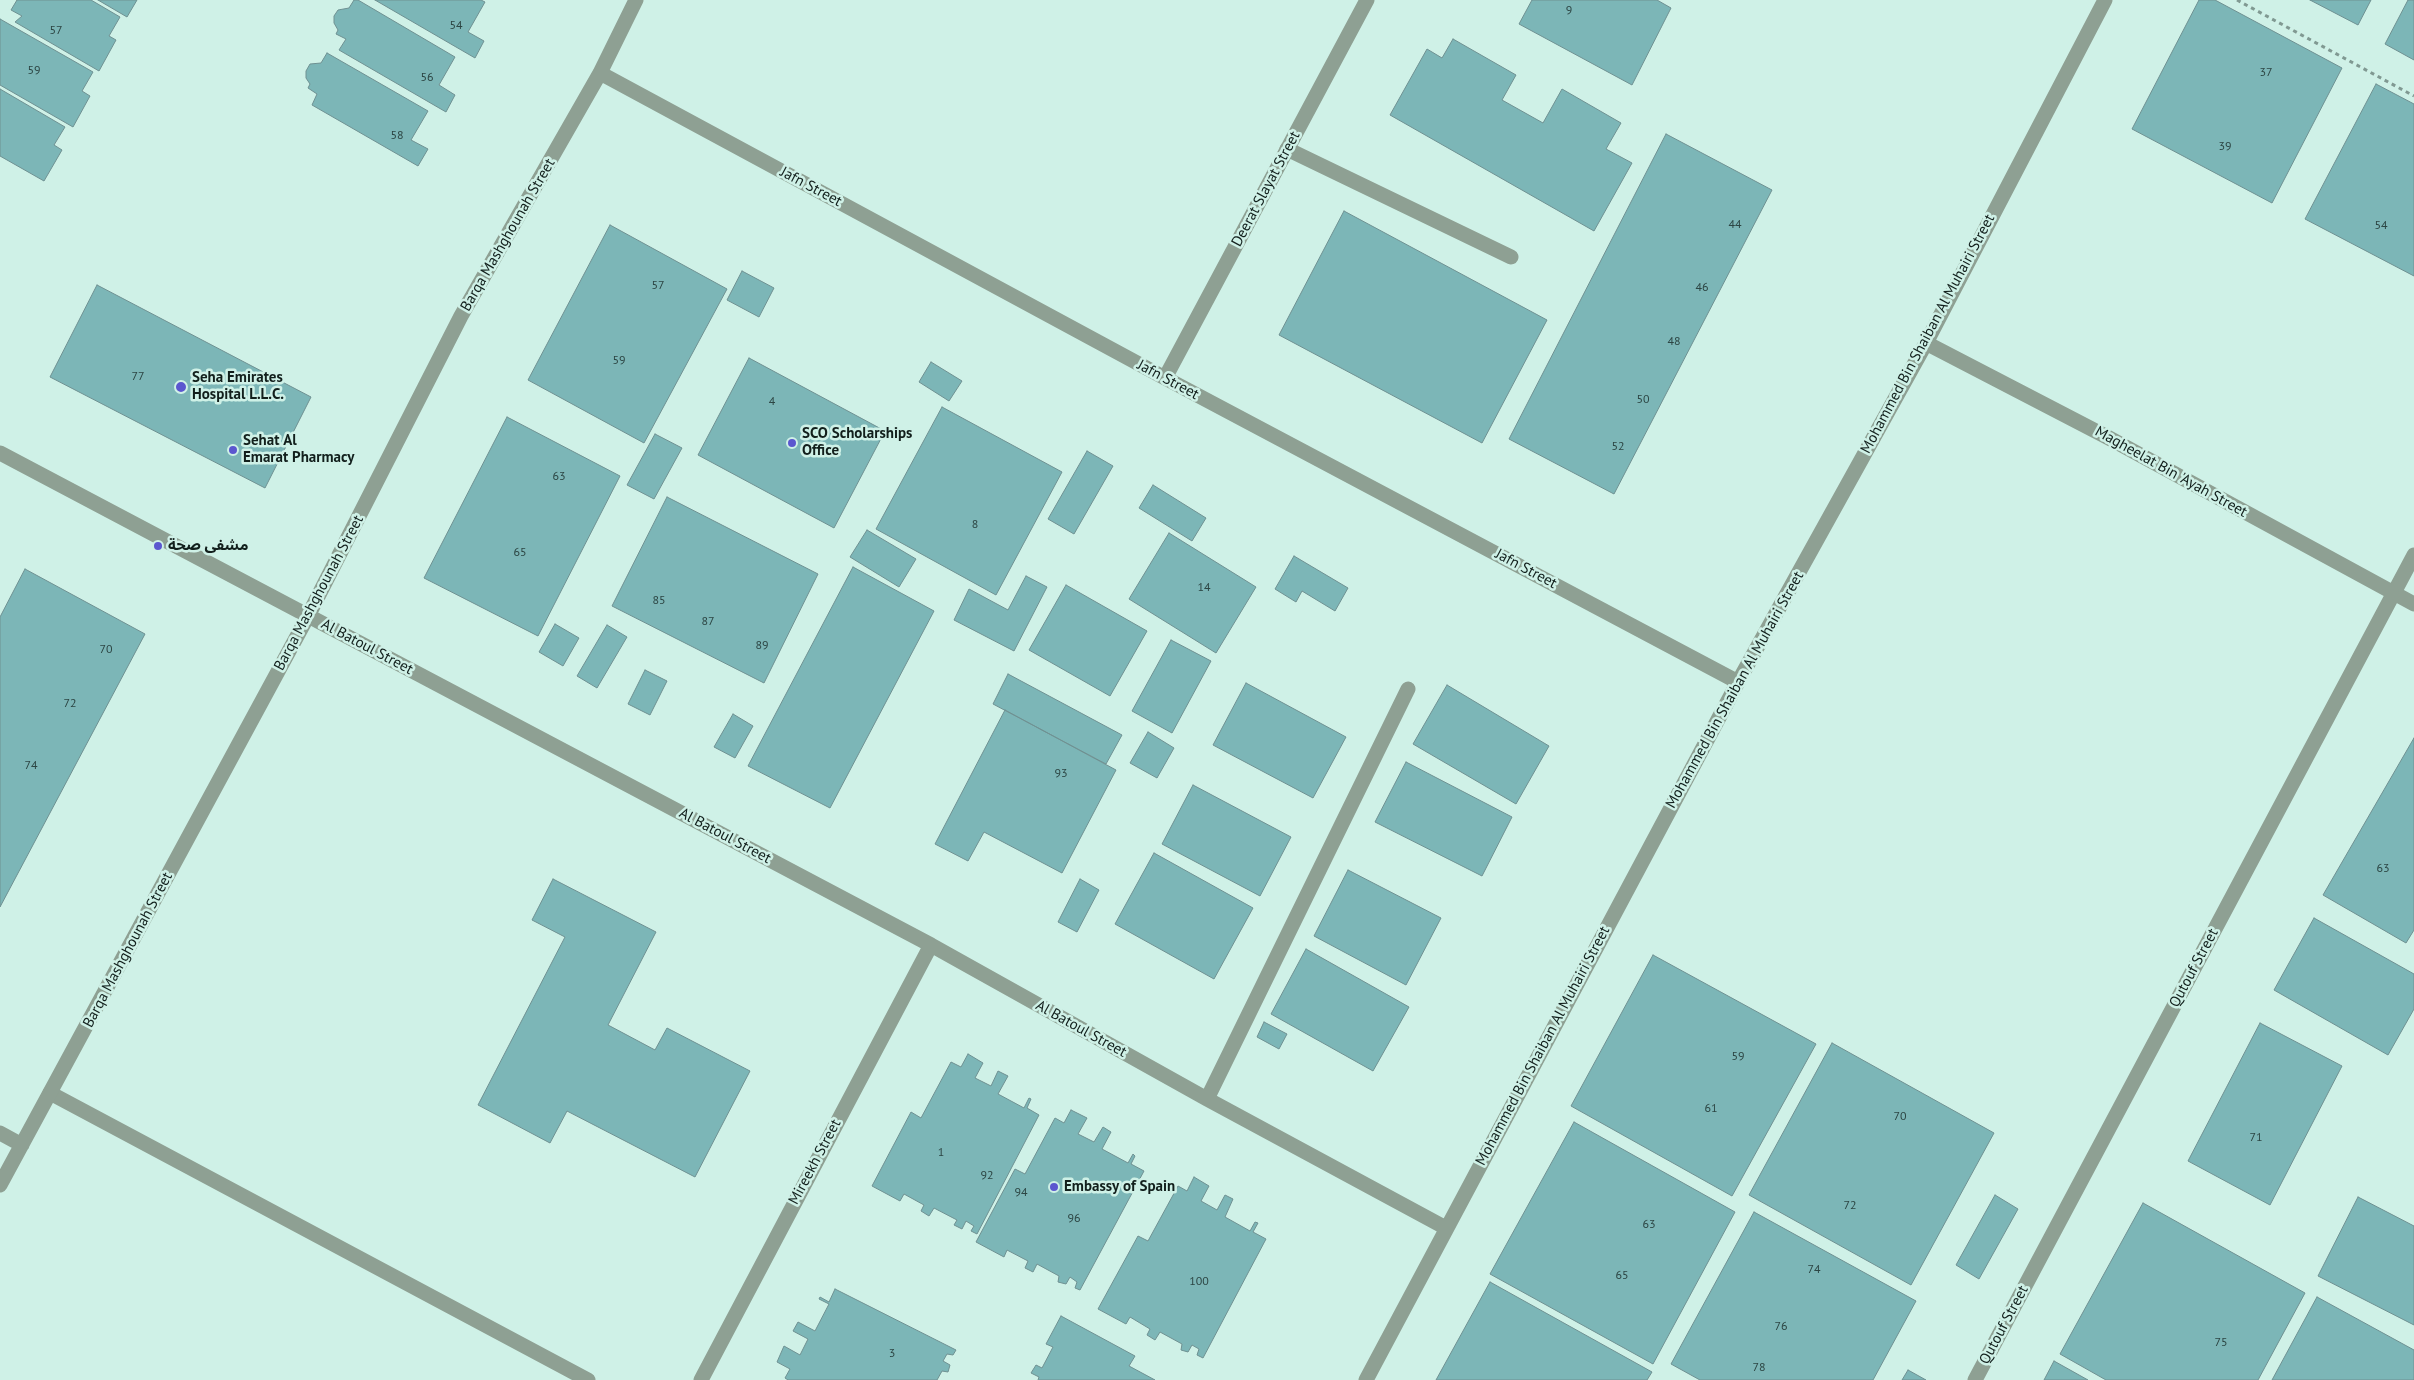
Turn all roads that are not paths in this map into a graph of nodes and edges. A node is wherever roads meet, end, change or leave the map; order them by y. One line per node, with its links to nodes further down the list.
1 (636, 0): 4 (street, Barqa Mashghounah Street)
2 (1367, 0): 5 (street, Deerat Slayat Street)
3 (2105, 0): 7 (street, Mohammed Bin Shaiban Al Muhairi Street)
4 (600, 73): 8 (street, Jafn Street); 13 (street, Barqa Mashghounah Street)
5 (1287, 149): 6 (street); 8 (street, Deerat Slayat Street)
6 (1511, 257)
7 (1926, 343): 11 (street, Magheelat Bin 'Ayah Street); 14 (street, Mohammed Bin Shaiban Al Muhairi Street)
8 (1165, 378): 14 (street, Jafn Street)
9 (0, 453): 13 (street, Al Batoul Street)
10 (2414, 555): 11 (street, Qutouf Street)
11 (2393, 594): 12 (street, Magheelat Bin 'Ayah Street); 26 (street, Qutouf Street)
12 (2414, 604)
13 (308, 616): 16 (street, Al Batoul Street); 17 (street, Barqa Mashghounah Street)
14 (1738, 682): 22 (street, Mohammed Bin Shaiban Al Muhairi Street)
15 (1408, 689): 18 (street)
16 (931, 945): 18 (street, Al Batoul Street); 24 (street, Mireekh Street)
17 (50, 1093): 20 (street, Barqa Mashghounah Street); 23 (street)
18 (1207, 1099): 22 (street, Al Batoul Street)
19 (0, 1134): 20 (street)
20 (22, 1145): 21 (street, Barqa Mashghounah Street)
21 (0, 1185)
22 (1446, 1228): 25 (street, Mohammed Bin Shaiban Al Muhairi Street)
23 (588, 1380)
24 (701, 1380)
25 (1366, 1380)
26 (1975, 1380)

